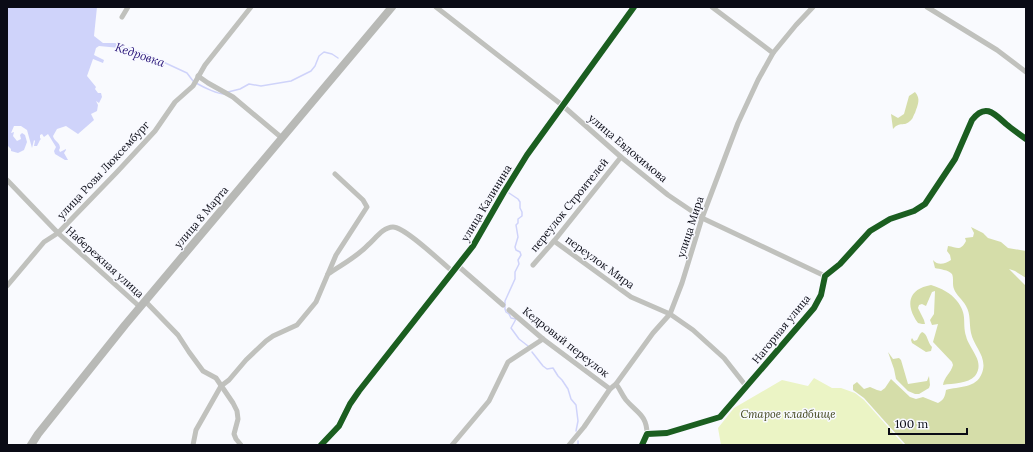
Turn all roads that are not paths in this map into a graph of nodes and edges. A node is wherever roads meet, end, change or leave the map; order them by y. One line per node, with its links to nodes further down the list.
1 (128, 7): 9 (street)
2 (251, 7): 12 (street, улица Розы Люксембург)
3 (392, 7): 14 (main road, улица 8 Марта)
4 (436, 7): 13 (street, улица Евдокимова)
5 (634, 7): 13 (street, улица Калинина)
6 (712, 7): 10 (street)
7 (813, 7): 10 (street, улица Мира)
8 (927, 7): 11 (street)
9 (122, 17)
10 (773, 53): 19 (street, улица Мира)
11 (1026, 72)
12 (197, 80): 14 (street); 20 (street, улица Розы Люксембург)
13 (562, 105): 16 (street, улица Евдокимова); 22 (street, улица Калинина)
14 (282, 138): 28 (main road, улица 8 Марта)
15 (1026, 139): 26 (street)
16 (621, 156): 19 (street, улица Евдокимова); 21 (street, переулок Строителей)
17 (335, 174): 25 (street)
18 (7, 180): 20 (street, Набережная улица)
19 (702, 218): 26 (street, улица Евдокимова); 31 (street, улица Мира)
20 (58, 233): 27 (street, улица Розы Люксембург); 28 (street, Набережная улица)
21 (554, 241): 23 (street, переулок Строителей); 31 (street, переулок Мира)
22 (457, 265): 24 (street, улица Калинина); 29 (street)
23 (533, 265)
24 (452, 271): 25 (street); 41 (street, улица Калинина)
25 (328, 275): 34 (street)
26 (825, 276): 35 (street, Нагорная улица)
27 (7, 286)
28 (143, 304): 34 (street, Набережная улица); 38 (main road, улица 8 Марта)
29 (503, 305)
30 (509, 310): 32 (street, Кедровый переулок)
31 (670, 314): 33 (street, улица Мира); 35 (street, переулок Мира)
32 (543, 339): 36 (street, Кедровый переулок); 42 (street)
33 (616, 384): 36 (street, улица Мира); 37 (street)
34 (221, 386): 39 (street); 40 (street, Набережная улица)
35 (746, 386): 37 (street, Нагорная улица)
36 (610, 389): 43 (street, улица Мира)
37 (647, 434): 44 (street)
38 (31, 445)
39 (193, 445)
40 (241, 445)
41 (322, 445)
42 (452, 445)
43 (569, 445)
44 (642, 445)

